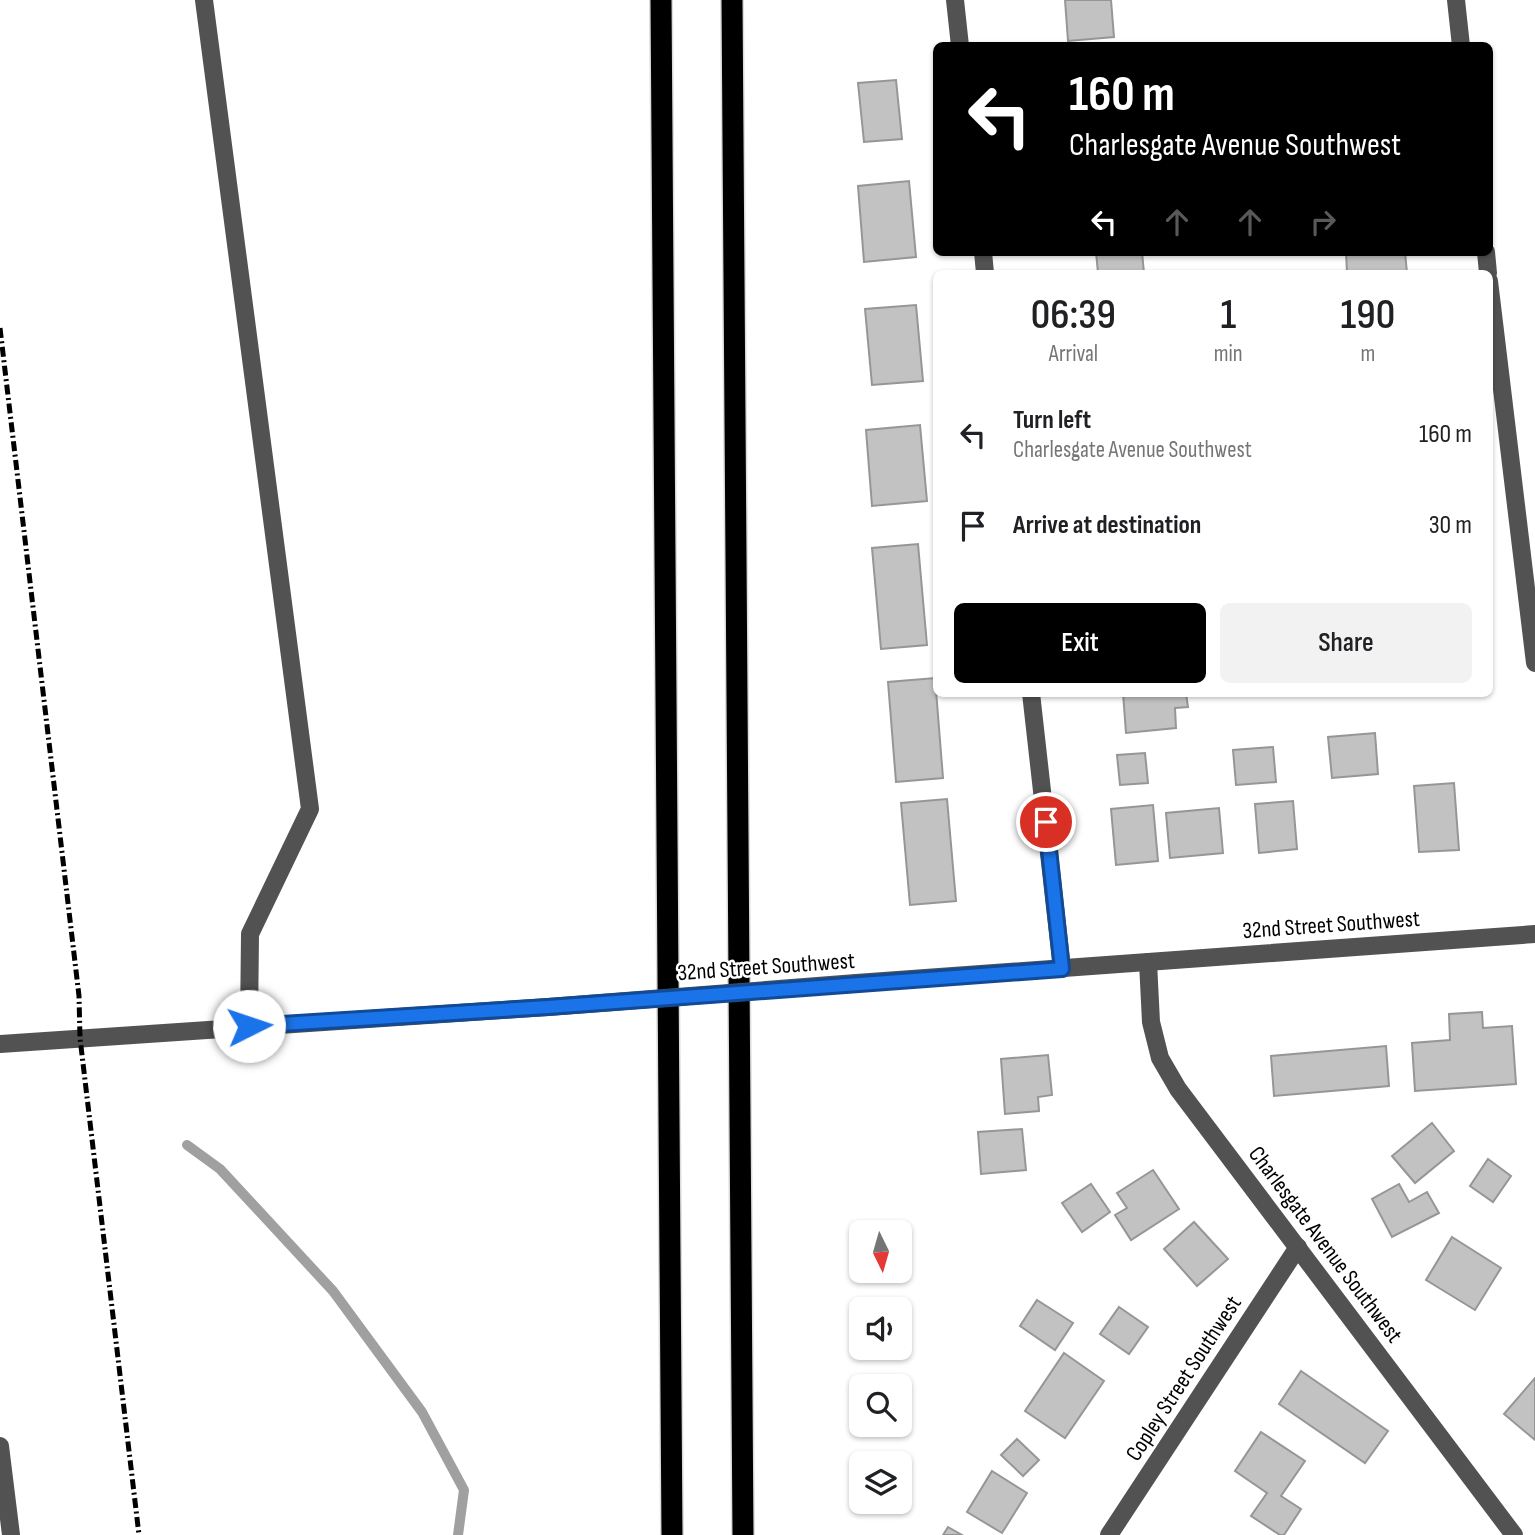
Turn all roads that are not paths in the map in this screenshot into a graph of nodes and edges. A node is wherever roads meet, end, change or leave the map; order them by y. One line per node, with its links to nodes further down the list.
1 (204, 0): 14 (street)
2 (661, 0): 19 (highway)
3 (732, 0): 20 (highway)
4 (956, 0): 6 (street)
5 (1456, 0): 7 (street)
6 (960, 42)
7 (1461, 42)
8 (1493, 314): 9 (street)
9 (1535, 663)
10 (1031, 697): 13 (street)
11 (1535, 934): 12 (street, 32nd Street Southwest)
12 (1148, 962): 13 (street, 32nd Street Southwest); 16 (street, Charlesgate Avenue Southwest)
13 (1062, 969): 14 (street, 32nd Street Southwest, bridge)
14 (249, 1026): 15 (street, 32nd Street Southwest)
15 (0, 1044)
16 (1298, 1247): 21 (street, Copley Street Southwest); 22 (street, Charlesgate Avenue Southwest)
17 (0, 1446): 18 (street)
18 (11, 1535)
19 (672, 1535)
20 (743, 1535)
21 (1109, 1535)
22 (1514, 1535)

